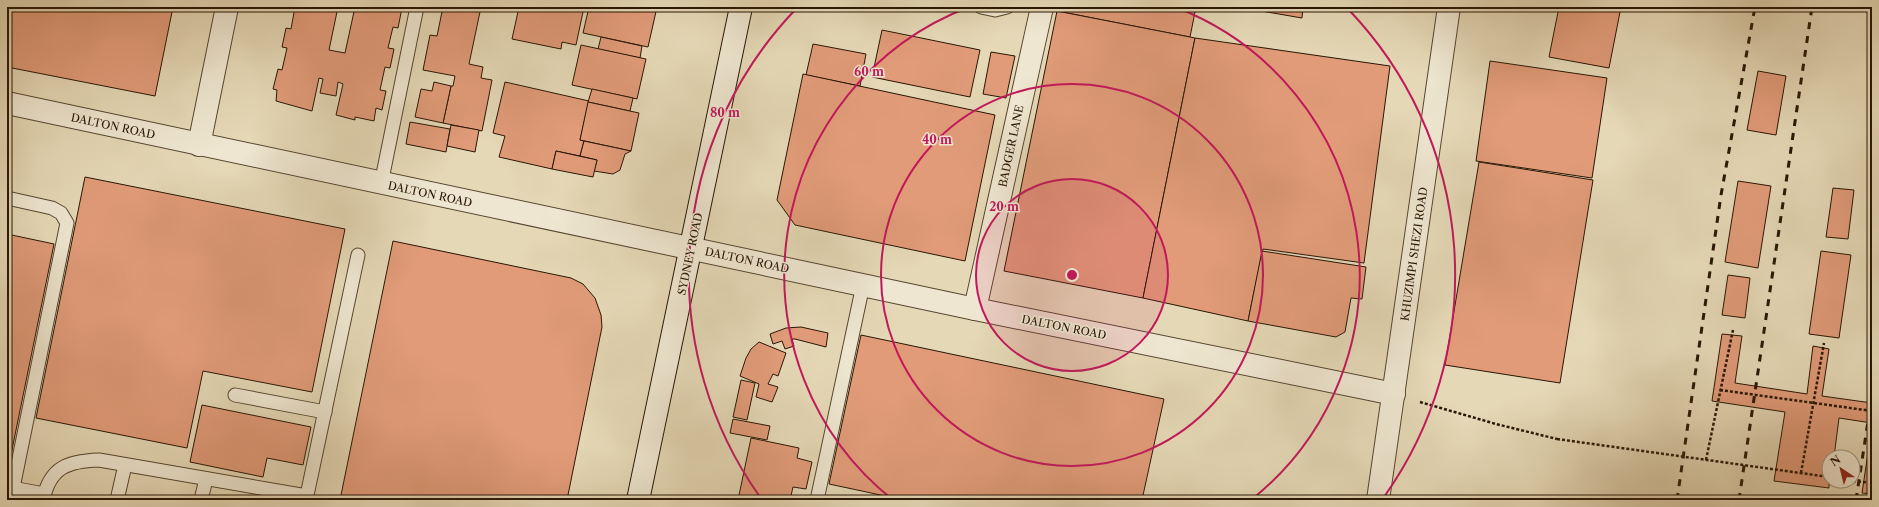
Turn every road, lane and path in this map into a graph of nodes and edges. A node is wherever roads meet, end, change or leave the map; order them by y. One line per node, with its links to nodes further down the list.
1 (227, 7): 9 (street)
2 (417, 7): 10 (lane)
3 (741, 7): 12 (street, SYDNEY ROAD)
4 (981, 7): 5 (lane)
5 (1007, 7)
6 (1042, 7): 15 (street, BADGER LANE)
7 (1449, 7): 19 (street, KHUZIMPI SHEZI ROAD)
8 (7, 103): 9 (street, DALTON ROAD)
9 (199, 145): 10 (street, DALTON ROAD)
10 (381, 184): 12 (street, DALTON ROAD)
11 (7, 198): 31 (lane)
12 (691, 248): 14 (street, DALTON ROAD); 36 (street, SYDNEY ROAD)
13 (358, 255): 23 (lane)
14 (863, 285): 15 (street, DALTON ROAD); 37 (lane)
15 (975, 309): 19 (street, DALTON ROAD)
16 (1733, 330): 18 (path)
17 (1824, 343): 21 (path)
18 (1720, 390): 21 (path, bridge); 24 (path)
19 (1394, 394): 24 (path, bridge); 38 (street, KHUZIMPI SHEZI ROAD)
20 (235, 395): 23 (lane)
21 (1813, 403): 22 (path, bridge); 26 (path)
22 (1872, 411)
23 (325, 412): 33 (lane)
24 (1706, 460): 26 (path, bridge)
25 (125, 465): 28 (lane); 32 (lane); 34 (lane)
26 (1801, 473): 27 (path, bridge)
27 (1821, 476)
28 (206, 479): 33 (lane); 35 (lane)
29 (1861, 481): 30 (path, bridge)
30 (1872, 483)
31 (10, 488): 32 (lane)
32 (44, 497)
33 (307, 498)
34 (117, 500)
35 (201, 500)
36 (638, 500)
37 (817, 500)
38 (1378, 500)

